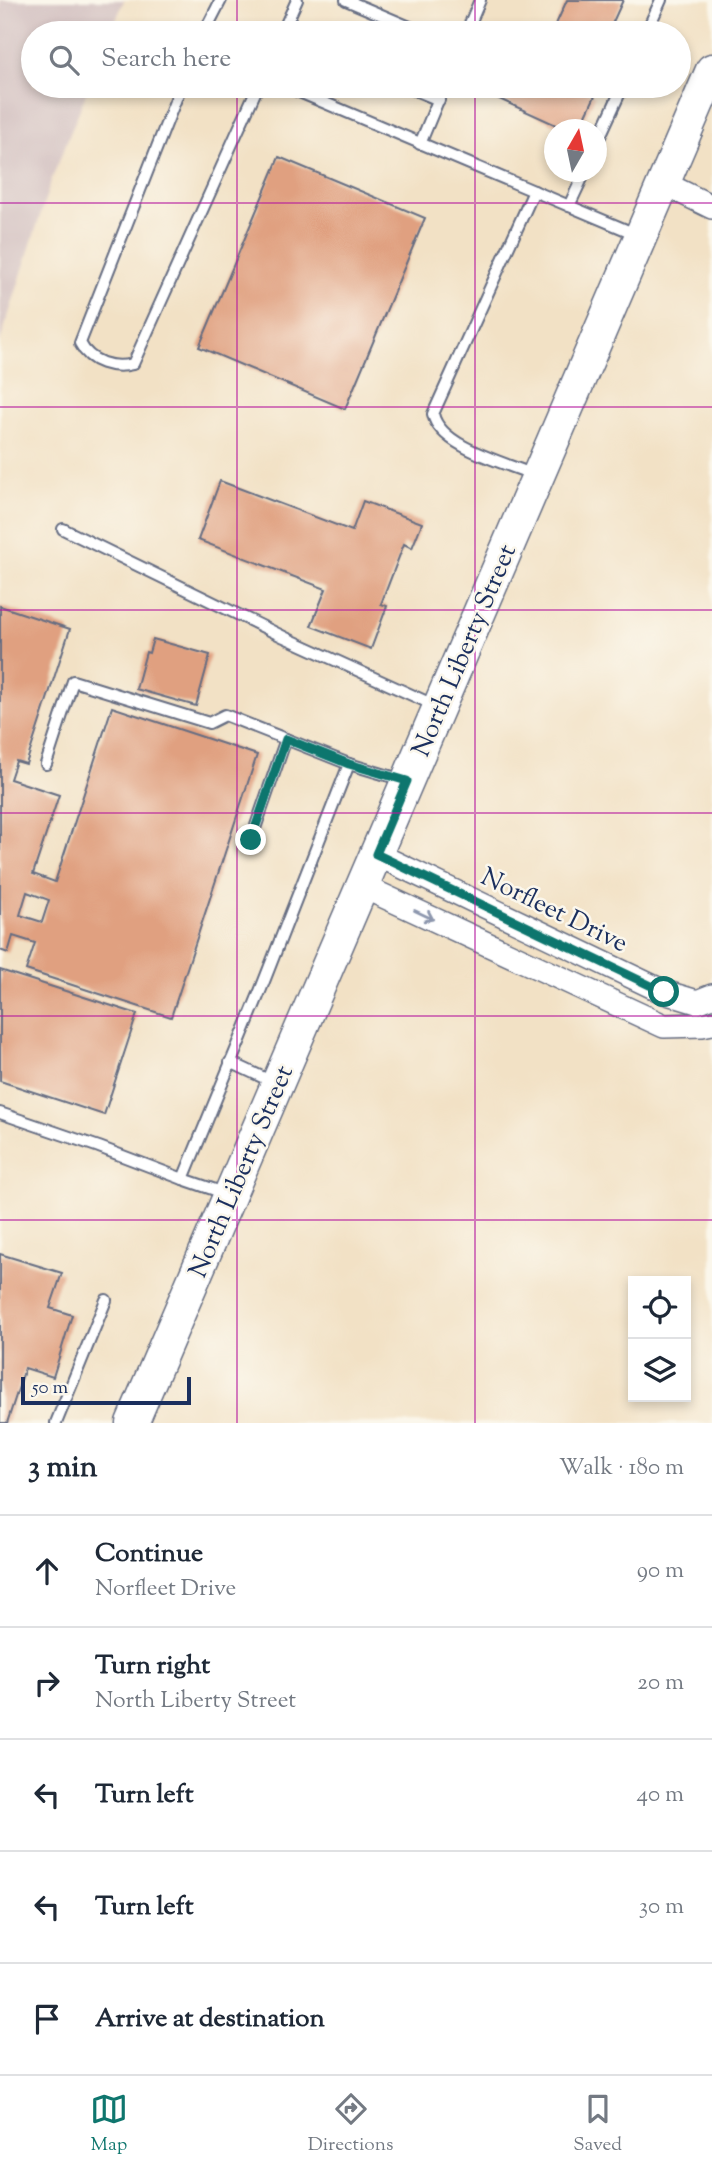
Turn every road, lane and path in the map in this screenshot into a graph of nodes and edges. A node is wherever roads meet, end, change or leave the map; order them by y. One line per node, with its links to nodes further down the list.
1 (221, 0): 6 (lane)
2 (297, 0): 7 (lane)
3 (346, 0): 8 (lane)
4 (478, 0): 9 (lane)
5 (661, 0): 10 (lane)
6 (210, 21)
7 (287, 21)
8 (396, 21)
9 (470, 21)
10 (651, 21)
11 (712, 69): 21 (main road, North Liberty Street)
12 (176, 98): 13 (lane)
13 (253, 98)
14 (313, 98): 19 (lane)
15 (434, 98): 17 (lane)
16 (618, 98): 18 (lane)
17 (439, 100): 19 (lane)
18 (607, 122)
19 (421, 144): 22 (lane)
20 (580, 182): 23 (lane)
21 (663, 183): 24 (street); 25 (main road, North Liberty Street)
22 (534, 191): 23 (lane); 26 (lane)
23 (569, 206): 25 (lane)
24 (712, 207)
25 (640, 236): 26 (main road, North Liberty Street)
26 (538, 476): 28 (main road, North Liberty Street)
27 (63, 529): 28 (lane)
28 (439, 707): 32 (main road, North Liberty Street)
29 (286, 739): 30 (lane); 31 (lane); 33 (lane)
30 (46, 764)
31 (349, 764): 32 (lane); 42 (lane)
32 (407, 781): 34 (main road, North Liberty Street)
33 (251, 840)
34 (376, 854): 35 (main road, North Liberty Street); 36 (street, Norfleet Drive)
35 (362, 886): 37 (street, one-way to 37); 43 (main road, North Liberty Street)
36 (495, 912): 37 (street); 38 (street, Norfleet Drive)
37 (483, 942): 40 (street)
38 (664, 992): 39 (street, Norfleet Drive); 40 (street)
39 (712, 996)
40 (652, 1020): 41 (street)
41 (712, 1023)
42 (230, 1062): 43 (lane); 45 (lane)
43 (277, 1084): 46 (main road, North Liberty Street)
44 (0, 1113): 45 (lane)
45 (183, 1179): 46 (lane)
46 (230, 1195): 49 (main road, North Liberty Street)
47 (106, 1300): 48 (lane)
48 (56, 1423)
49 (132, 1423)

